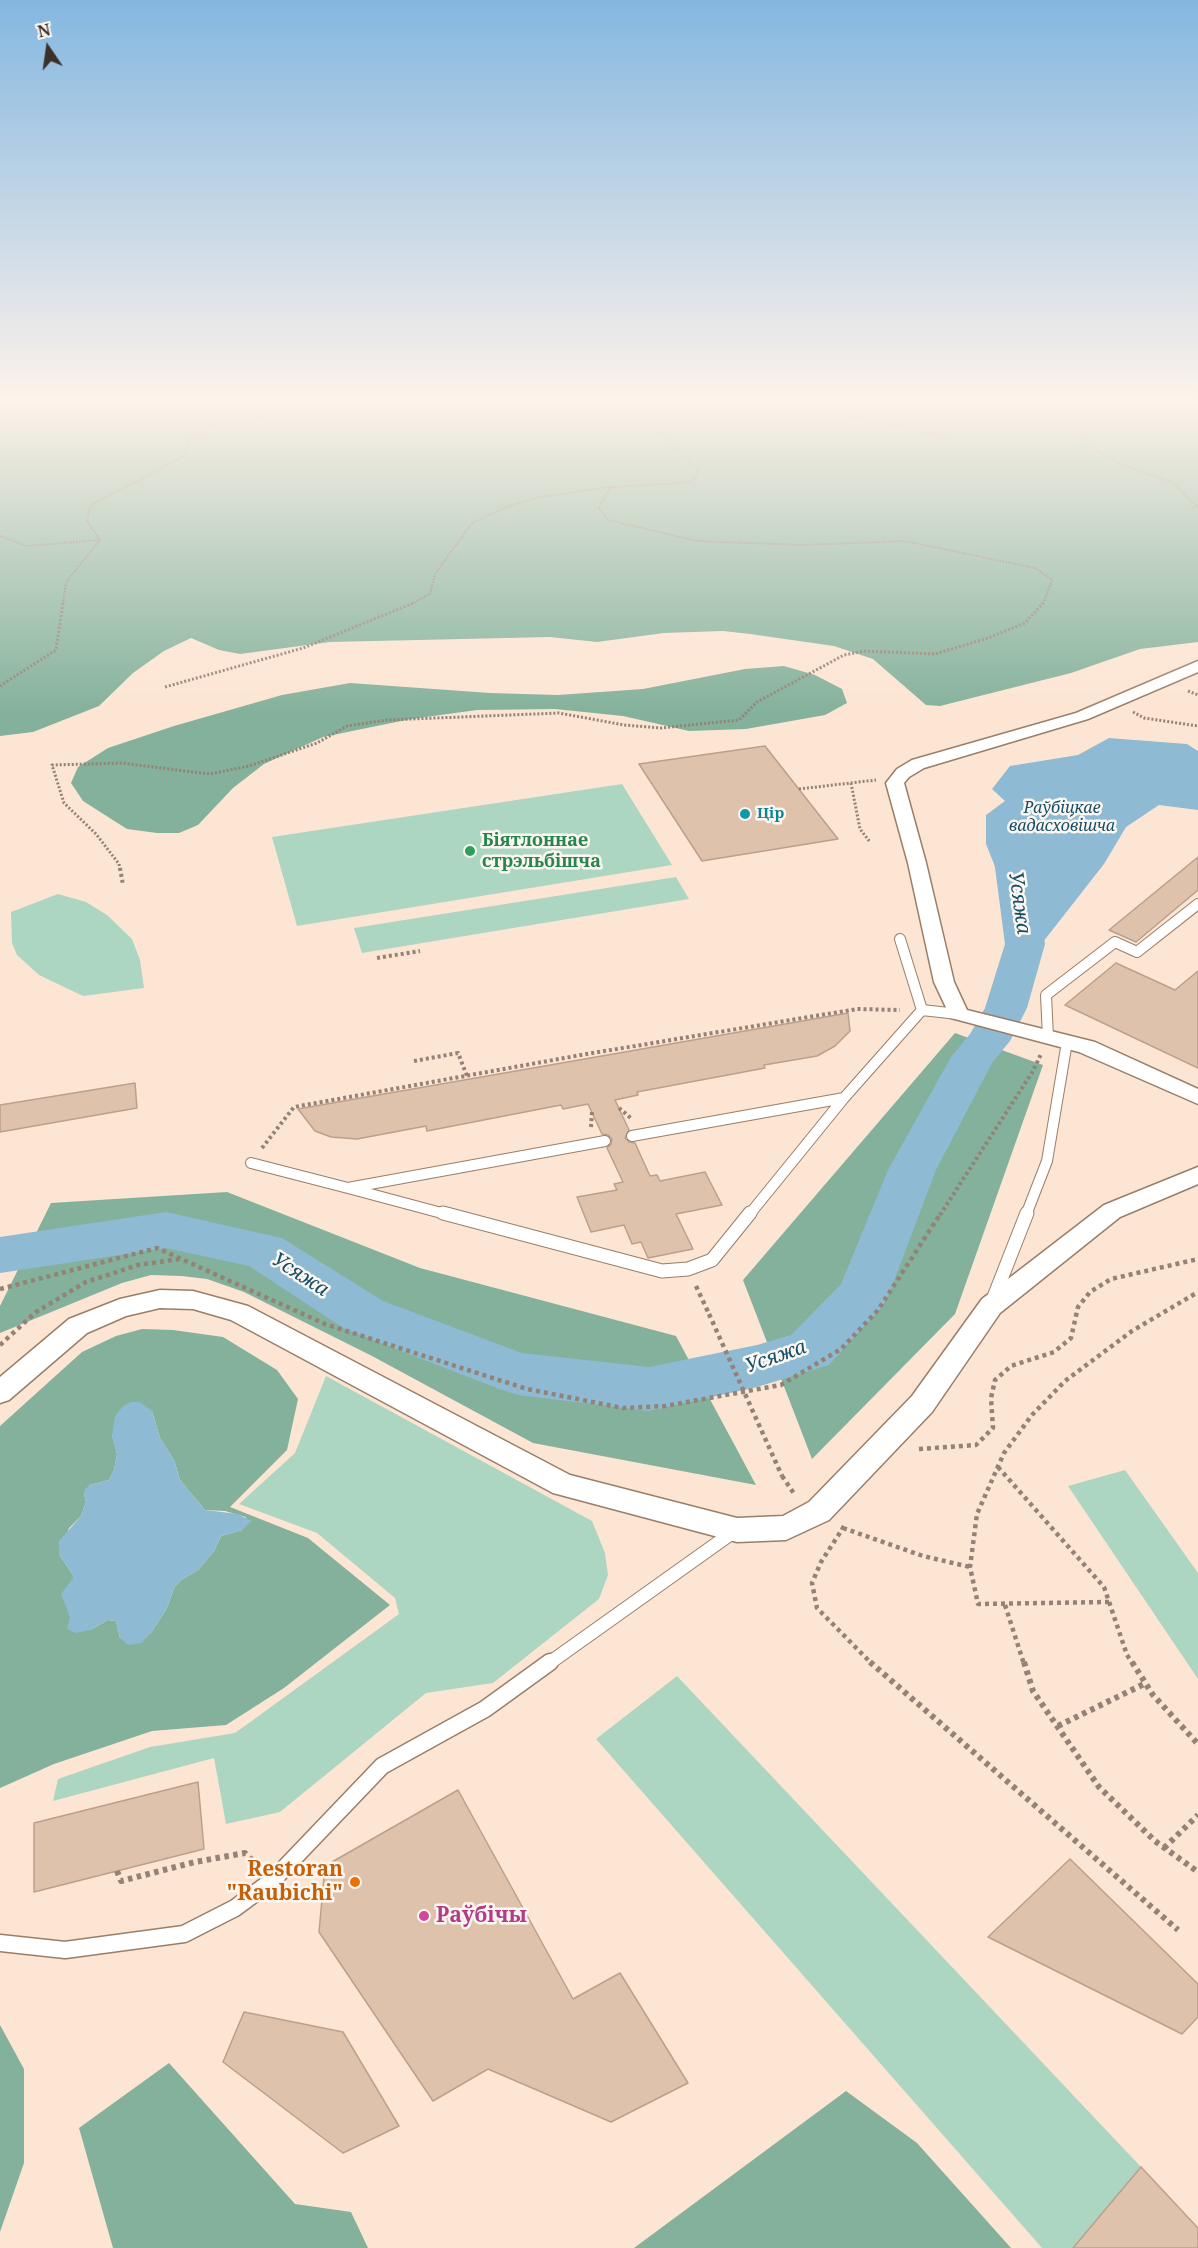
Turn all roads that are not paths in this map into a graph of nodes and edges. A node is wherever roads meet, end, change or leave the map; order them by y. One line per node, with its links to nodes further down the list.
1 (1198, 666): 5 (street)
2 (1198, 904): 6 (lane)
3 (900, 939): 4 (lane)
4 (922, 1010): 5 (lane); 8 (lane)
5 (958, 1014): 6 (street)
6 (1050, 1038): 7 (street); 14 (lane)
7 (1198, 1097)
8 (844, 1098): 9 (lane); 13 (lane)
9 (632, 1136)
10 (605, 1141): 13 (lane)
11 (251, 1163): 13 (lane)
12 (1198, 1175): 14 (street)
13 (348, 1188)
14 (991, 1306): 16 (street)
15 (0, 1393): 16 (street)
16 (737, 1530): 17 (lane)
17 (0, 1943)

